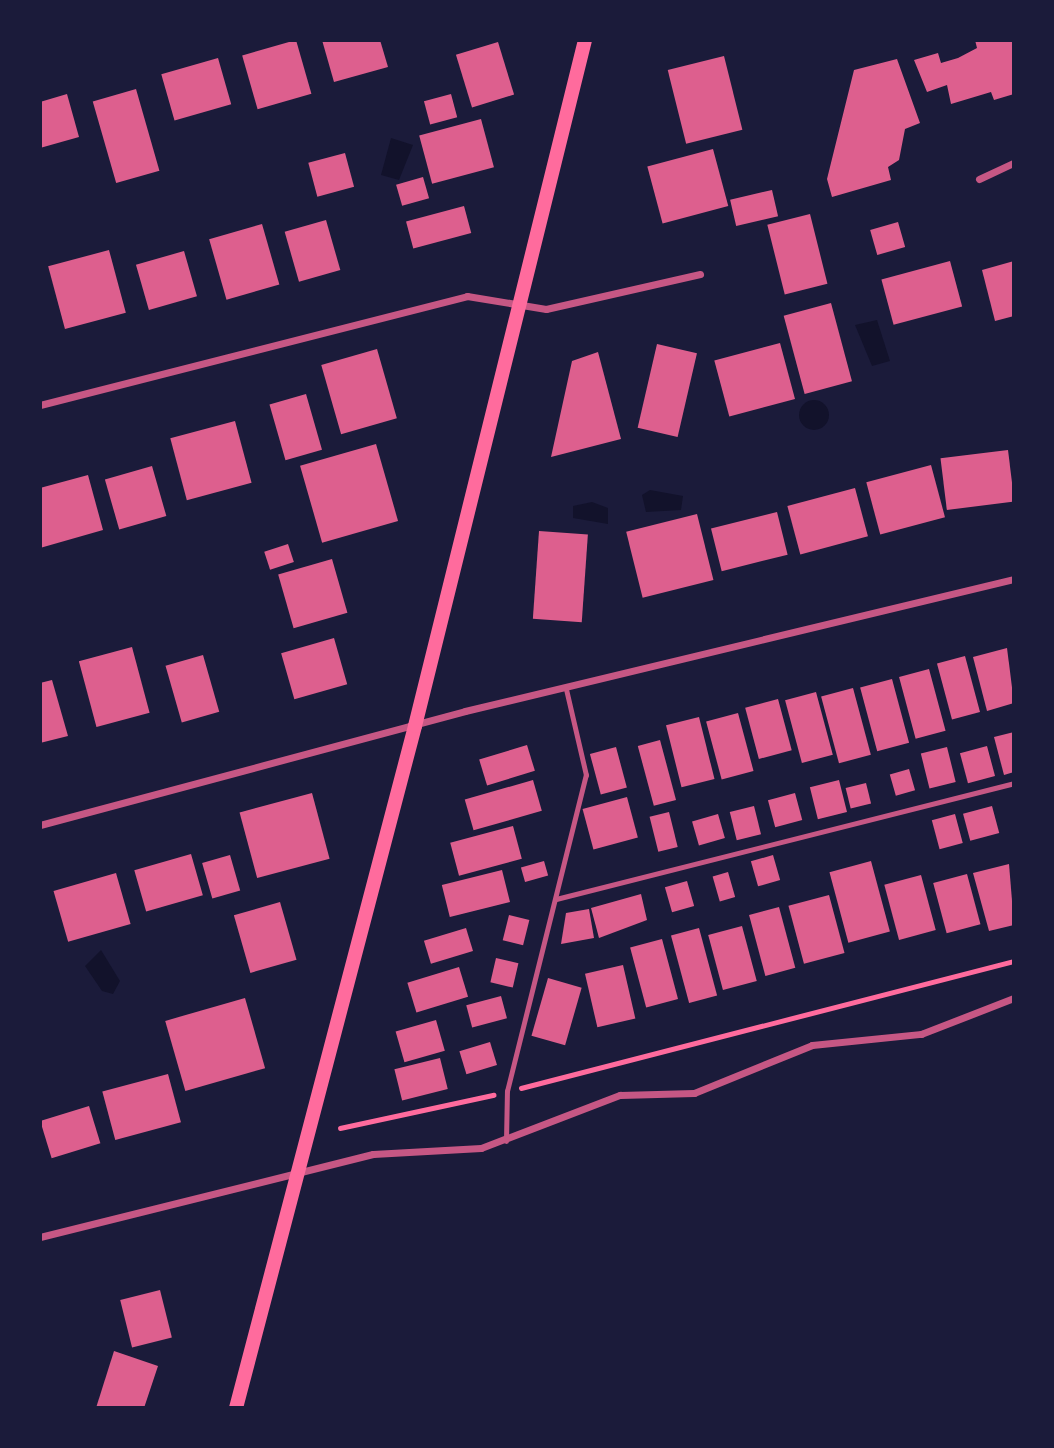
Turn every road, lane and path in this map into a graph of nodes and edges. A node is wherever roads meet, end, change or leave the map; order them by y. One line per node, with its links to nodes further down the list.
1 (585, 40): 5 (main road)
2 (1014, 163): 3 (street)
3 (979, 179)
4 (700, 274): 5 (street)
5 (516, 306): 6 (street); 9 (main road)
6 (40, 405)
7 (1014, 579): 8 (street)
8 (566, 689): 9 (street); 12 (lane)
9 (415, 726): 11 (street); 18 (main road)
10 (1014, 783): 12 (lane)
11 (40, 825)
12 (556, 899): 15 (lane)
13 (1014, 961): 15 (path)
14 (1014, 998): 17 (street)
15 (507, 1091): 16 (path); 17 (lane)
16 (340, 1128)
17 (506, 1141): 18 (street)
18 (294, 1174): 19 (street); 20 (main road)
19 (40, 1237)
20 (236, 1408)

